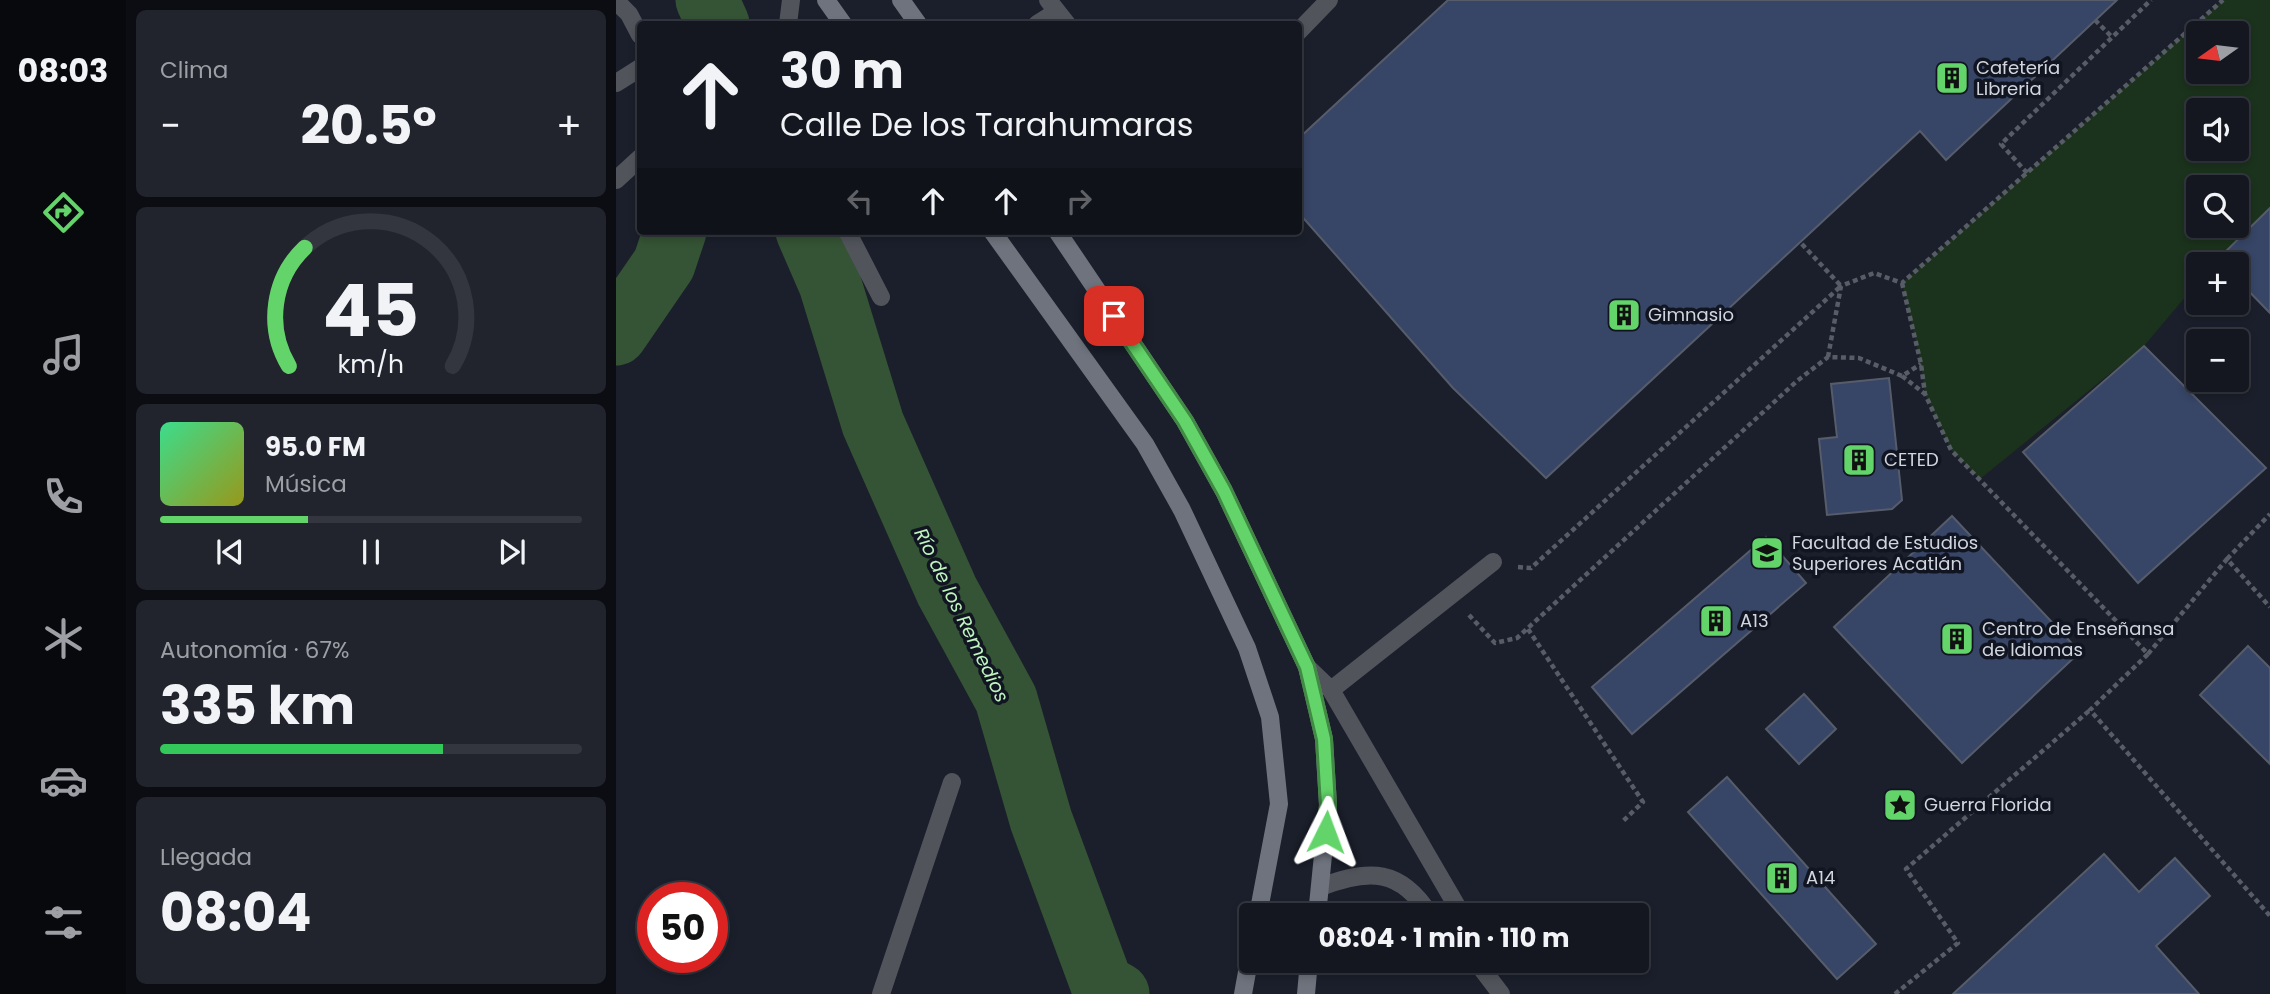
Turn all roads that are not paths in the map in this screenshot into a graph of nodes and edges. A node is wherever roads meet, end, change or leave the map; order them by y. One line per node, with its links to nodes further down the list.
1 (791, 0): 6 (street)
2 (826, 0): 7 (main road)
3 (901, 0): 8 (main road)
4 (1329, 0): 9 (street)
5 (616, 1): 10 (street)
6 (788, 21)
7 (842, 21)
8 (916, 21)
9 (1302, 28)
10 (637, 29)
11 (637, 70): 12 (street)
12 (616, 83)
13 (637, 161): 14 (street)
14 (616, 180)
15 (849, 235): 18 (street)
16 (995, 235): 24 (main road)
17 (1060, 235): 20 (main road)
18 (881, 297)
19 (1490, 564): 21 (street)
20 (1307, 667): 21 (street); 23 (main road)
21 (1331, 690): 27 (street)
22 (952, 782): 31 (street)
23 (1321, 887): 25 (main road); 26 (street)
24 (1260, 903)
25 (1319, 903)
26 (1423, 903)
27 (1455, 903)
28 (1247, 973): 32 (main road)
29 (1308, 973): 33 (main road)
30 (1485, 973): 34 (street)
31 (881, 994)
32 (1243, 994)
33 (1306, 994)
34 (1501, 994)

